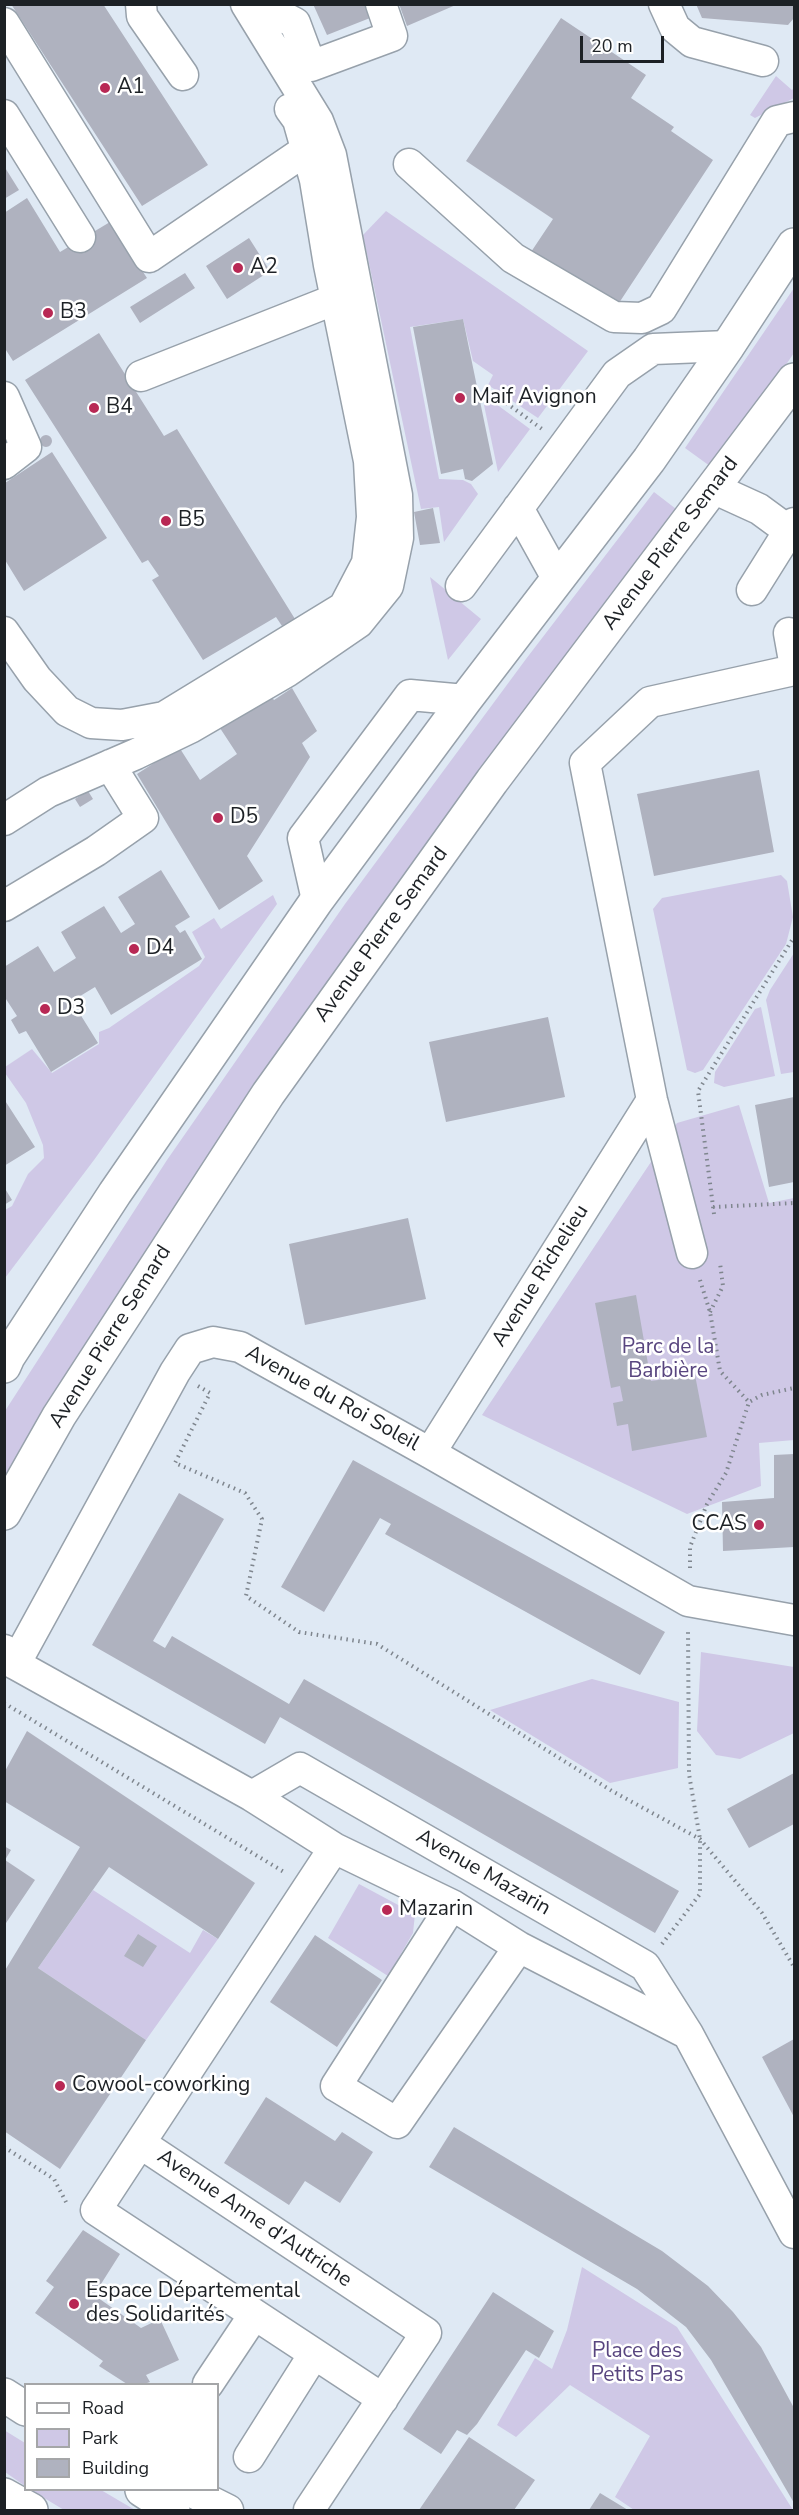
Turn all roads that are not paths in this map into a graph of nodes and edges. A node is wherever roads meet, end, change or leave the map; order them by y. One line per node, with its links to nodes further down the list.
1 (141, 4): 9 (street)
2 (225, 4): 12 (street)
3 (246, 4): 31 (street)
4 (273, 4): 5 (street)
5 (381, 4)
6 (664, 4): 8 (street)
7 (4, 23): 12 (street)
8 (763, 61)
9 (183, 75)
10 (4, 115): 14 (street)
11 (795, 117): 13 (street)
12 (306, 150): 16 (street)
13 (409, 164)
14 (80, 237)
15 (795, 245): 17 (main road)
16 (336, 299): 18 (street); 28 (street)
17 (728, 346): 23 (street); 25 (main road)
18 (141, 376)
19 (795, 380): 22 (main road, Avenue Pierre Semard)
20 (4, 397): 21 (street)
21 (4, 464)
22 (713, 488): 24 (street); 39 (main road, Avenue Pierre Semard)
23 (518, 508): 25 (street); 26 (street)
24 (793, 528): 27 (street)
25 (558, 580): 30 (main road)
26 (461, 586)
27 (752, 590)
28 (4, 632)
29 (795, 670): 35 (street)
30 (465, 700): 33 (main road); 33 (street)
31 (110, 765): 32 (street); 34 (street)
32 (4, 820)
33 (317, 900): 37 (main road)
34 (4, 906)
35 (652, 1100): 36 (street); 38 (street, Avenue Richelieu)
36 (706, 1252)
37 (5, 1359)
38 (430, 1453): 40 (street, Avenue du Roi Soleil); 41 (street, Avenue du Roi Soleil)
39 (4, 1513)
40 (795, 1620)
41 (10, 1657): 42 (street, Avenue Mazarin)
42 (252, 1796): 43 (street, Avenue Mazarin); 46 (street, Avenue Mazarin)
43 (334, 1848): 44 (street, Avenue Mazarin); 47 (street, Avenue Anne d'Autriche)
44 (452, 1905): 45 (street, Avenue Mazarin); 45 (street)
45 (519, 1947): 46 (street, Avenue Mazarin)
46 (688, 2034): 48 (street, Avenue Mazarin)
47 (140, 2143): 49 (street); 53 (street, Avenue Anne d'Autriche)
48 (795, 2233)
49 (254, 2315): 50 (street); 51 (street)
50 (314, 2354): 53 (street); 56 (street)
51 (209, 2383)
52 (4, 2394): 54 (street); 55 (main road)
53 (382, 2399): 63 (street, Avenue Anne d'Autriche)
54 (24, 2403)
55 (24, 2408)
56 (249, 2457)
57 (143, 2491): 61 (main road)
58 (190, 2491): 62 (street)
59 (4, 2495): 60 (main road)
60 (31, 2511)
61 (173, 2511)
62 (228, 2511)
63 (309, 2511)

